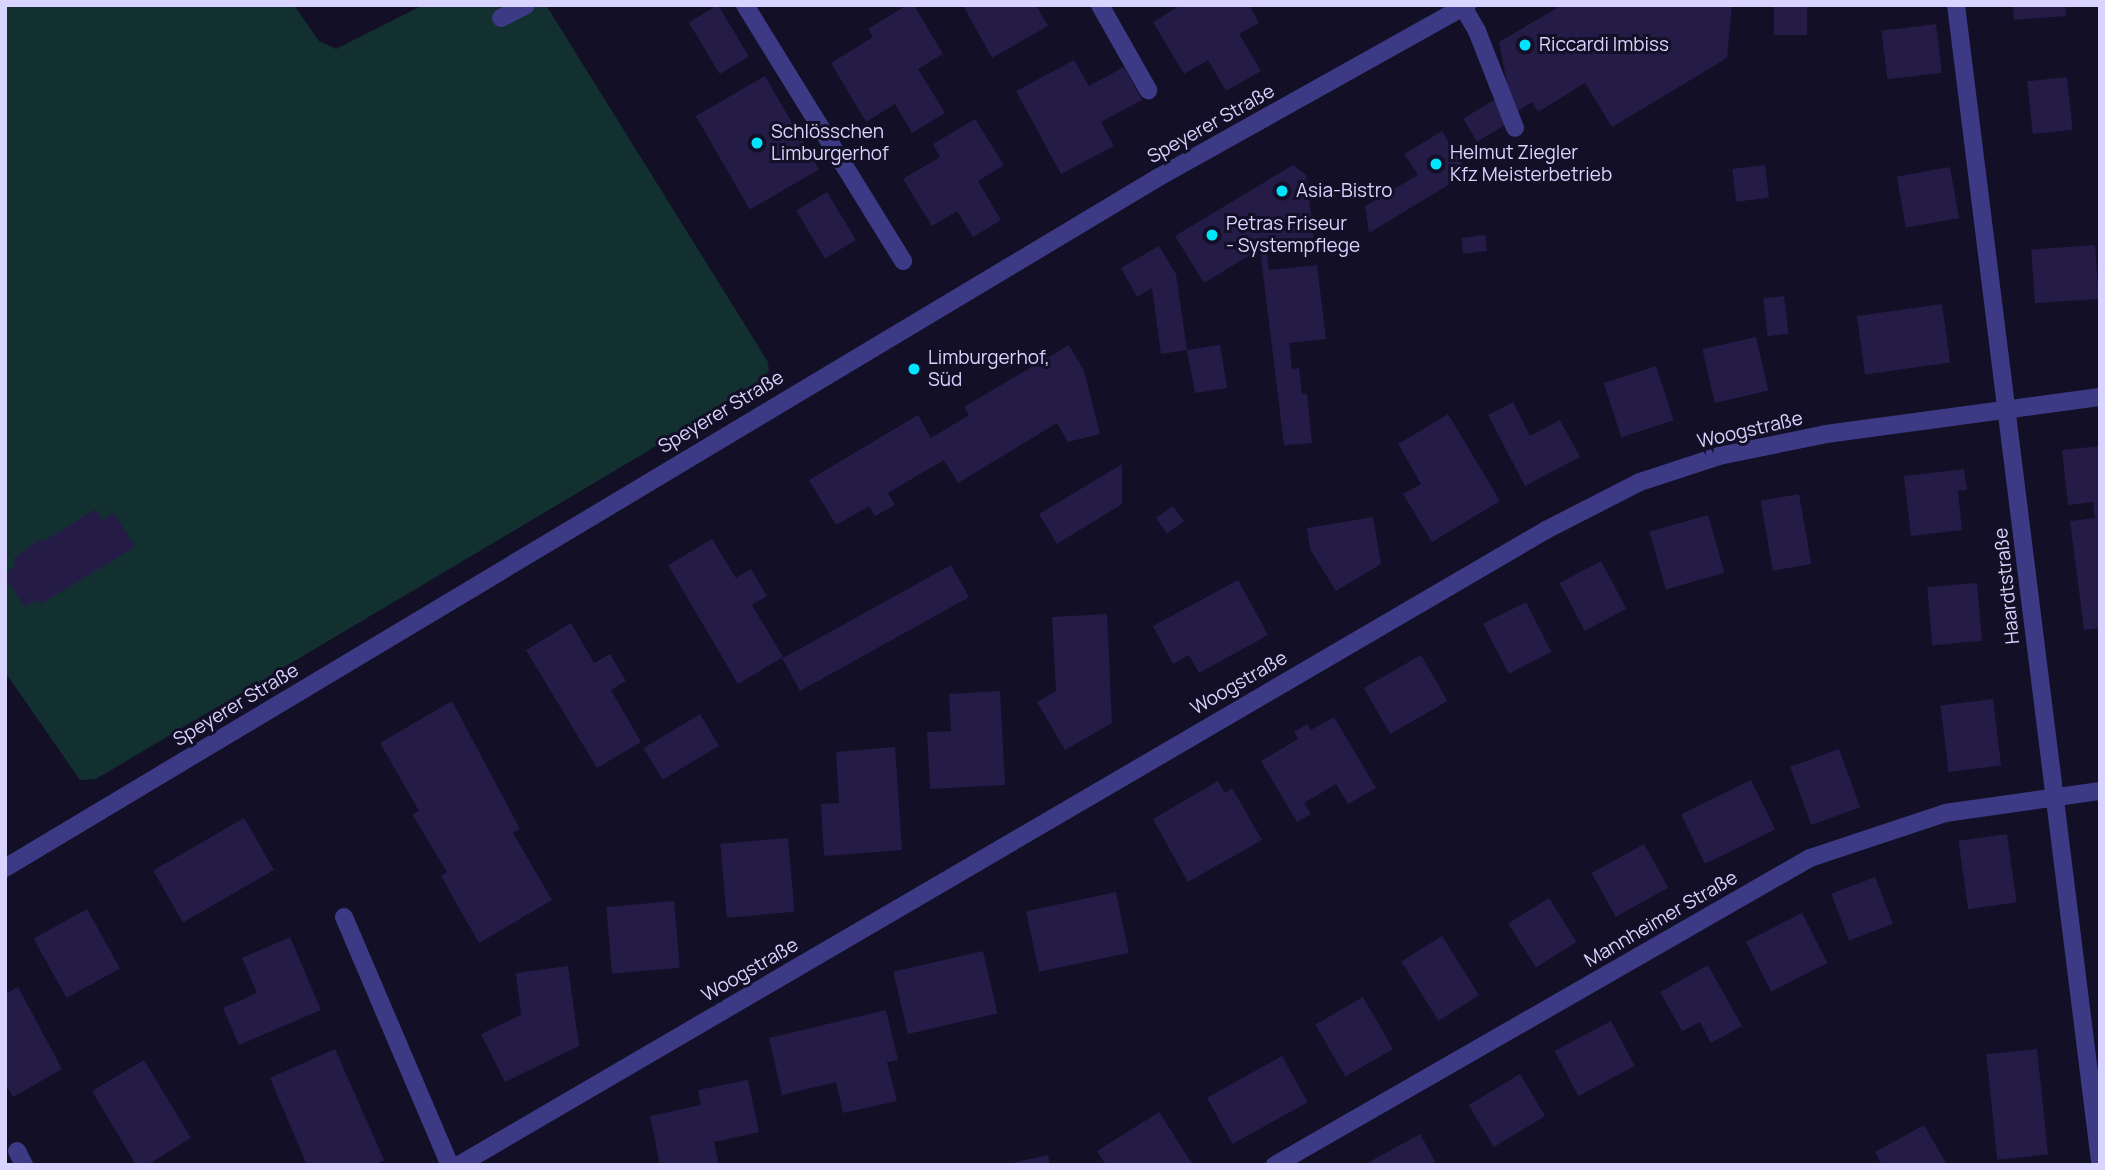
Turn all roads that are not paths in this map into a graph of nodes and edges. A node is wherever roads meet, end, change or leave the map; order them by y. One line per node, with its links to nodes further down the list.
1 (526, 5): 6 (street)
2 (745, 5): 9 (street)
3 (1100, 5): 7 (street)
4 (1956, 5): 11 (street, Haardtstraße)
5 (1464, 6): 8 (street); 14 (street, Speyerer Straße)
6 (501, 18)
7 (1148, 90)
8 (1515, 128)
9 (903, 261)
10 (2100, 397): 11 (street, Woogstraße)
11 (2008, 408): 13 (street, Haardtstraße); 18 (street, Woogstraße)
12 (2100, 791): 13 (street, Mannheimer Straße)
13 (2051, 797): 16 (street, Haardtstraße); 19 (street, Mannheimer Straße)
14 (5, 868)
15 (344, 917): 17 (street)
16 (2100, 1161)
17 (450, 1165)
18 (459, 1165)
19 (1275, 1165)

